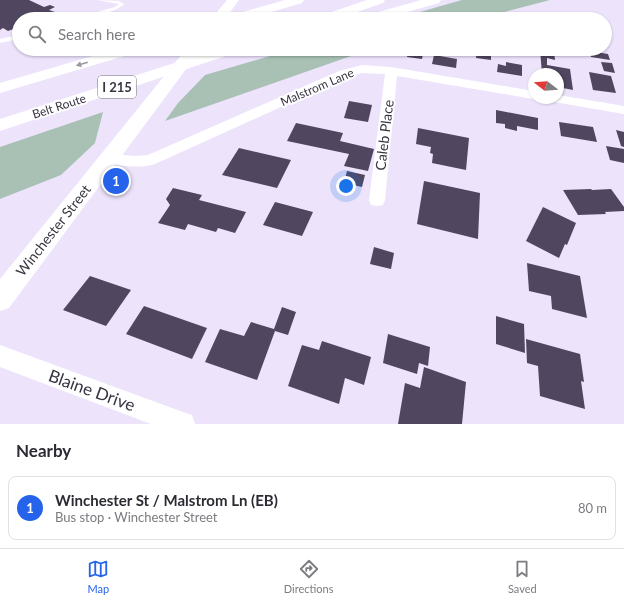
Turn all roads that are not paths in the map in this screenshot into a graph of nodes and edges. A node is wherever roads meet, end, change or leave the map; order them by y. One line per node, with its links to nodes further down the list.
1 (99, 0): 6 (lane)
2 (233, 0): 7 (main road)
3 (379, 0): 9 (main road)
4 (435, 0): 10 (main road)
5 (294, 1): 8 (main road)
6 (101, 12)
7 (224, 12)
8 (257, 12)
9 (345, 12)
10 (393, 12)
11 (12, 38): 12 (lane)
12 (0, 41)
13 (109, 56): 17 (main road, I 215, one-way to 17)
14 (189, 56): 22 (main road, Winchester Street)
15 (212, 56): 21 (main road, Belt Route / I 215)
16 (391, 71): 18 (street, Malstrom Lane); 22 (street, Malstrom Lane); 23 (street, Caleb Place)
17 (0, 88)
18 (528, 94)
19 (564, 100): 20 (street)
20 (624, 110)
21 (0, 125)
22 (109, 158): 24 (main road, Winchester Street)
23 (377, 200)
24 (0, 299)
25 (0, 356): 26 (street, Blaine Drive)
26 (183, 424)

